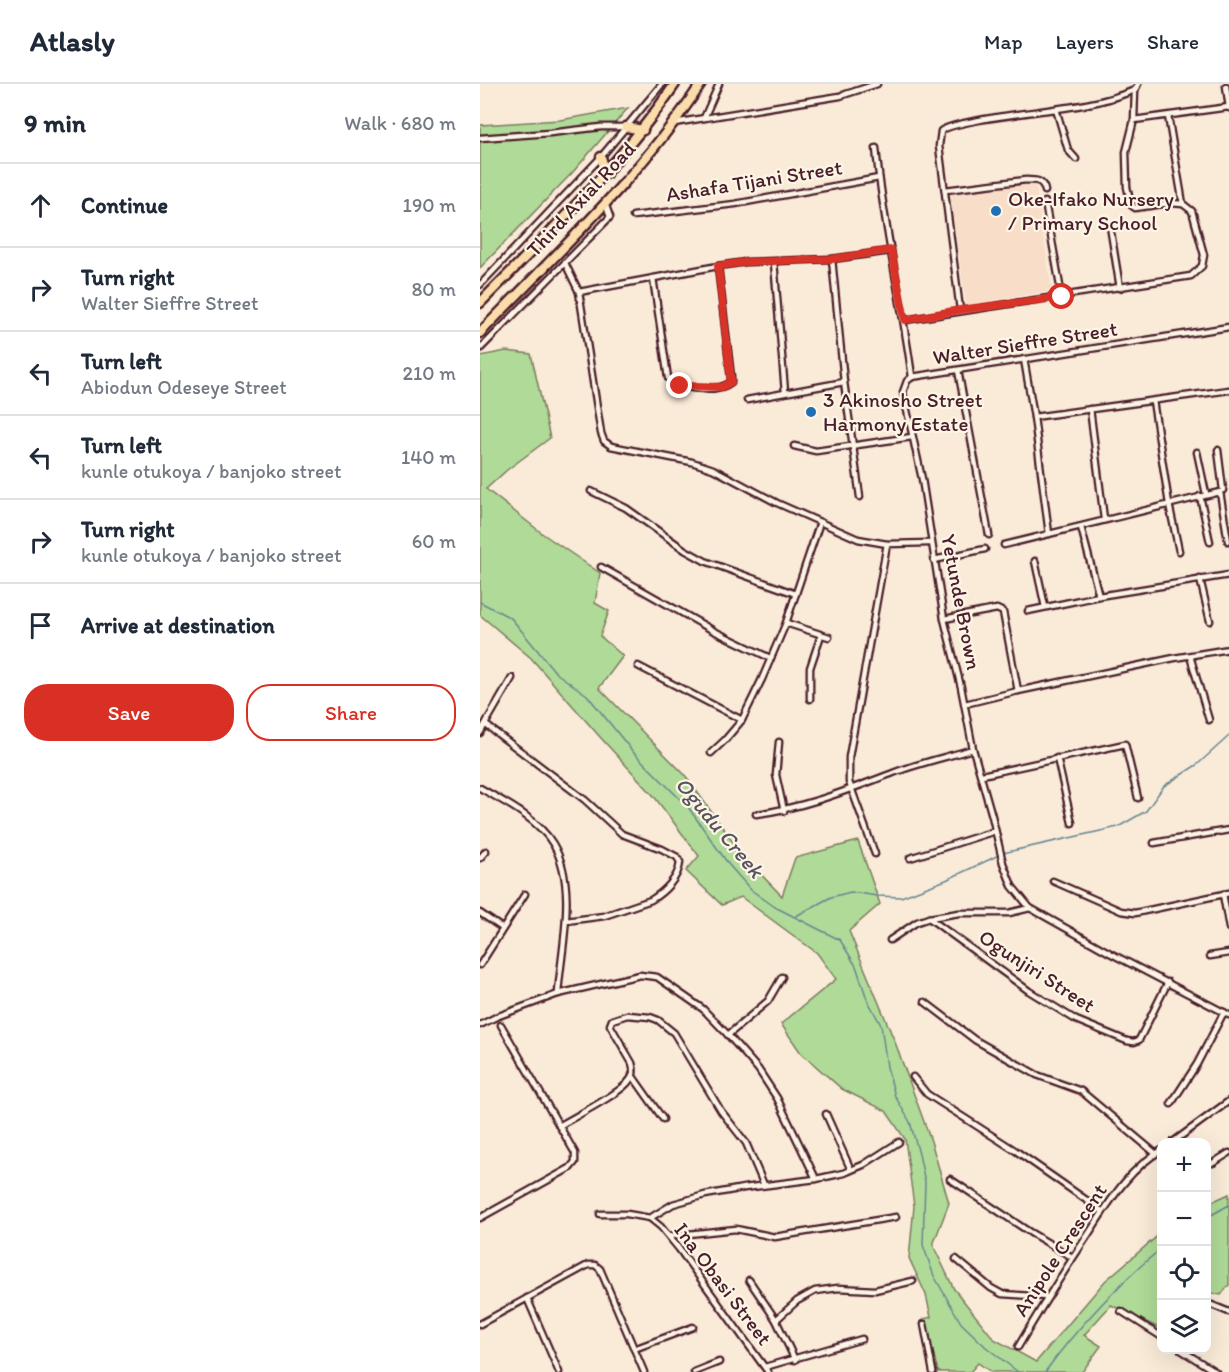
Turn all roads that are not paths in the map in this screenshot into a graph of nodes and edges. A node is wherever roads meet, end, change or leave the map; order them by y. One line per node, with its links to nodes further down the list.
1 (662, 84): 14 (street)
2 (675, 84): 15 (highway, Third Axial Road)
3 (701, 84): 13 (highway, Third Axial Road)
4 (719, 84): 11 (street)
5 (877, 84): 11 (street)
6 (1226, 86): 8 (street)
7 (1137, 87): 9 (street); 12 (street)
8 (1229, 108): 10 (street)
9 (1056, 110): 19 (street); 22 (street)
10 (1168, 116): 12 (street); 26 (street)
11 (704, 118): 13 (street)
12 (1134, 120): 26 (street)
13 (674, 123): 25 (highway, Third Axial Road)
14 (626, 127): 15 (highway); 16 (street); 18 (street)
15 (643, 130): 20 (highway, Third Axial Road)
16 (480, 138)
17 (876, 148): 21 (street, Walter Sieffre Street)
18 (601, 157): 20 (highway); 35 (street)
19 (1076, 159)
20 (606, 174): 39 (highway, Third Axial Road)
21 (879, 178): 27 (street, Ashafa Tijani Street); 29 (street, Walter Sieffre Street)
22 (945, 190): 23 (street); 40 (street)
23 (1045, 191)
24 (1046, 202): 38 (street)
25 (605, 204): 32 (street); 43 (highway, Third Axial Road)
26 (1183, 204): 36 (street)
27 (633, 216)
28 (1110, 226): 36 (street)
29 (891, 250): 30 (street); 41 (street, Walter Sieffre Street)
30 (832, 259): 31 (street); 48 (street)
31 (774, 262): 33 (street); 50 (street)
32 (565, 263): 37 (street); 44 (street)
33 (718, 266): 34 (street); 34 (street)
34 (653, 278): 37 (street)
35 (480, 285)
36 (1120, 288): 38 (street)
37 (579, 292): 66 (street)
38 (1062, 297): 40 (street)
39 (480, 303)
40 (960, 310): 41 (street)
41 (905, 320): 47 (street, Walter Sieffre Street)
42 (1229, 327): 45 (street, Walter Sieffre Street)
43 (480, 333)
44 (480, 349)
45 (1024, 359): 46 (street, Walter Sieffre Street); 54 (street)
46 (958, 370): 47 (street, Walter Sieffre Street); 69 (street)
47 (912, 377): 55 (street, Yetunde Brown)
48 (844, 382): 50 (street); 57 (street)
49 (1229, 390): 52 (street)
50 (785, 392): 51 (street)
51 (747, 400)
52 (1153, 400): 53 (street); 64 (street)
53 (1090, 409): 54 (street); 65 (street)
54 (1034, 417): 68 (street)
55 (912, 437): 57 (street); 72 (street, Yetunde Brown)
56 (794, 446): 57 (street)
57 (853, 447): 63 (street)
58 (1218, 450): 60 (street)
59 (1197, 452): 62 (street)
60 (1224, 490): 62 (street); 70 (street)
61 (591, 491): 82 (street)
62 (1203, 495): 64 (street); 71 (street)
63 (860, 497)
64 (1169, 504): 65 (street); 76 (street)
65 (1104, 519): 67 (street)
66 (820, 522): 73 (street); 82 (street)
67 (1082, 527): 68 (street); 83 (street)
68 (1049, 534): 74 (street)
69 (989, 535)
70 (1228, 541)
71 (1210, 542)
72 (931, 543): 73 (street); 77 (street, Yetunde Brown)
73 (887, 544): 109 (street)
74 (1004, 545)
75 (985, 549): 77 (street)
76 (1179, 551)
77 (934, 560): 86 (street, Yetunde Brown)
78 (1035, 561): 84 (street)
79 (601, 567): 93 (street)
80 (1229, 575): 81 (street)
81 (1200, 579): 83 (street); 87 (street)
82 (796, 594): 88 (street)
83 (1099, 596): 84 (street)
84 (1045, 607): 85 (street)
85 (1028, 611)
86 (944, 619): 96 (street); 98 (street, Yetunde Brown)
87 (1210, 621)
88 (786, 623): 89 (street); 93 (street)
89 (821, 635): 90 (street); 97 (street)
90 (829, 637)
91 (1229, 649): 92 (street)
92 (1190, 656): 96 (street); 100 (street)
93 (770, 658): 99 (street)
94 (638, 666): 99 (street)
95 (512, 678): 101 (street)
96 (1018, 691): 98 (street)
97 (810, 699)
98 (965, 704): 104 (street, Yetunde Brown)
99 (742, 720): 105 (street)
100 (1209, 720)
101 (486, 725): 102 (street); 127 (street)
102 (480, 733)
103 (779, 742): 111 (street)
104 (973, 749): 107 (street, Yetunde Brown); 109 (street)
105 (711, 753)
106 (1058, 758): 107 (street); 110 (street); 113 (street)
107 (981, 775): 115 (street, Yetunde Brown)
108 (480, 788): 127 (street)
109 (851, 790): 111 (street); 118 (street)
110 (1138, 798)
111 (784, 811): 112 (street)
112 (756, 814)
113 (1072, 823)
114 (1229, 830): 116 (street)
115 (996, 833): 120 (street); 124 (street, Yetunde Brown)
116 (1154, 843)
117 (486, 851): 119 (street)
118 (875, 854)
119 (480, 858)
120 (910, 858)
121 (1053, 881): 123 (street)
122 (525, 894): 128 (street)
123 (1226, 894): 129 (street)
124 (1030, 908): 126 (street); 135 (street)
125 (480, 914): 128 (street)
126 (929, 918): 130 (street); 135 (street, Ogunjiri Street)
127 (566, 921): 136 (street)
128 (502, 928): 133 (street)
129 (1229, 928)
130 (890, 940)
131 (1229, 953): 132 (street)
132 (1210, 956)
133 (480, 965)
134 (782, 977): 141 (street)
135 (1168, 982): 138 (street)
136 (558, 994): 139 (street); 141 (street)
137 (925, 1002): 152 (street)
138 (1226, 1013): 145 (street)
139 (480, 1025)
140 (501, 1025): 148 (street)
141 (728, 1035): 156 (street)
142 (632, 1075): 147 (street); 148 (street); 158 (street)
143 (913, 1077): 159 (street)
144 (1229, 1101): 149 (street)
145 (1171, 1104)
146 (826, 1114): 155 (street)
147 (663, 1119)
148 (560, 1126): 162 (street)
149 (1185, 1136): 150 (street)
150 (1182, 1138)
151 (899, 1142): 155 (street)
152 (1155, 1153): 159 (street, Anipole Crescent)
153 (1229, 1153): 154 (street)
154 (1211, 1163)
155 (851, 1170): 156 (street)
156 (816, 1179): 158 (street)
157 (950, 1179): 165 (street)
158 (764, 1185): 163 (street)
159 (1102, 1211): 165 (street, Anipole Crescent)
160 (600, 1214): 163 (street)
161 (896, 1217): 164 (street)
162 (480, 1218)
163 (650, 1218): 164 (street, Ina Obasi Street)
164 (669, 1236): 185 (street, Ina Obasi Street)
165 (1072, 1257): 169 (street, Anipole Crescent)
166 (956, 1258): 169 (street)
167 (749, 1280): 174 (street)
168 (913, 1281): 174 (street)
169 (1047, 1297): 180 (street, Anipole Crescent)
170 (527, 1298): 175 (street); 181 (street); 186 (street)
171 (1212, 1305): 173 (street)
172 (1121, 1311): 178 (street)
173 (1229, 1312)
174 (776, 1320): 183 (street)
175 (480, 1324)
176 (924, 1324): 189 (street)
177 (693, 1327): 181 (street)
178 (1157, 1334)
179 (862, 1339): 183 (street)
180 (1018, 1347)
181 (634, 1349): 187 (street)
182 (1187, 1354): 190 (street)
183 (795, 1360): 185 (street)
184 (719, 1362): 188 (street)
185 (766, 1370)
186 (559, 1372)
187 (644, 1372)
188 (693, 1372)
189 (933, 1372)
190 (1216, 1372)

